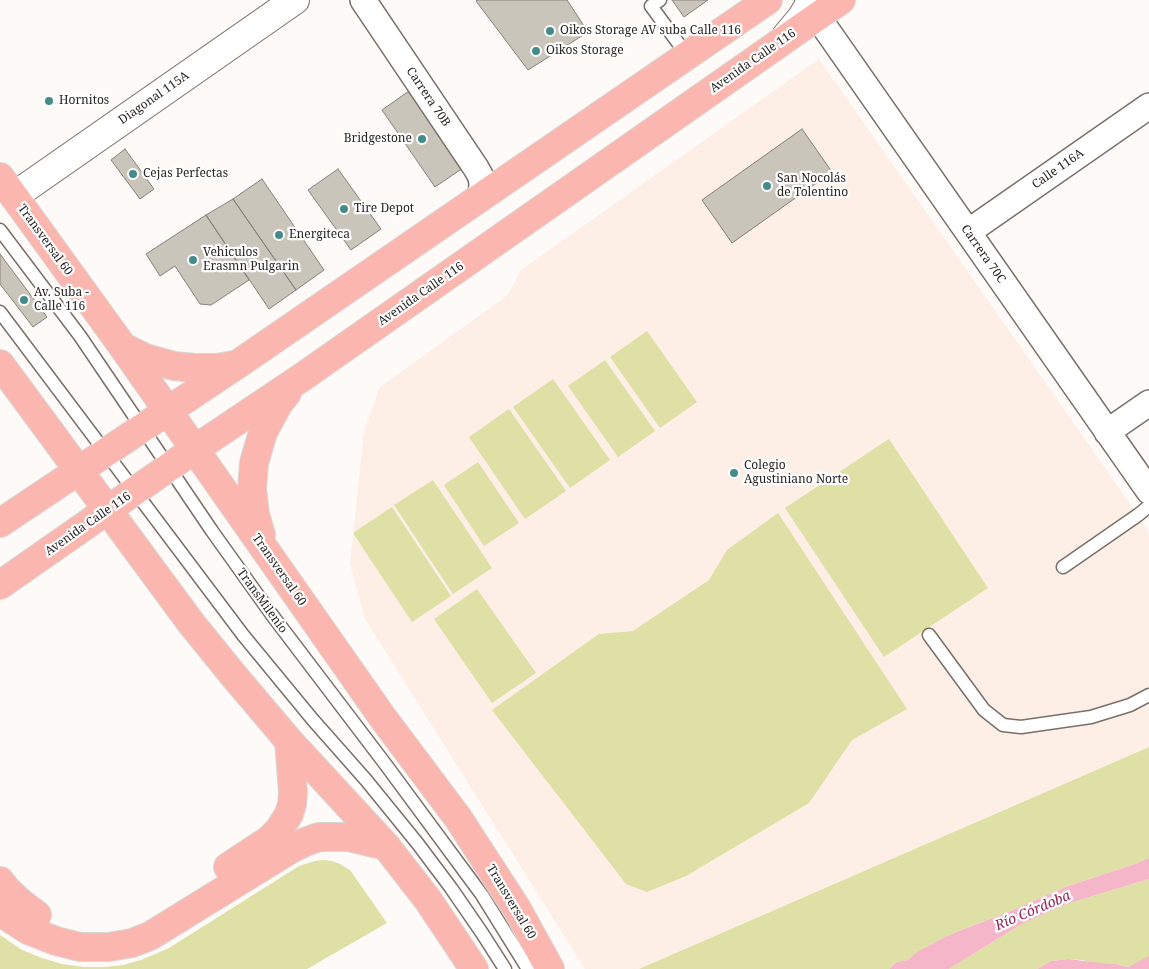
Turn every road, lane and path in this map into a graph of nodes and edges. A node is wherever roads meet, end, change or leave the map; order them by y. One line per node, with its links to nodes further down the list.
1 (295, 0): 9 (street, Diagonal 115A)
2 (363, 0): 10 (street, Carrera 70B)
3 (660, 0): 7 (lane)
4 (841, 0): 6 (main road, Avenida Calle 116)
5 (755, 4): 7 (main road)
6 (814, 8): 12 (street, Carrera 70C); 17 (main road, Avenida Calle 116)
7 (688, 55): 10 (main road)
8 (1149, 106): 12 (street, Calle 116A)
9 (7, 187): 14 (main road, Transversal 60)
10 (481, 197): 16 (main road)
11 (0, 230): 20 (lane, TransMilenio)
12 (968, 232): 21 (street, Carrera 70C)
13 (0, 312): 23 (lane)
14 (124, 347): 16 (main road); 19 (main road, Transversal 60)
15 (0, 364): 25 (main road)
16 (238, 364): 19 (main road)
17 (300, 378): 22 (main road, Avenida Calle 116); 31 (main road)
18 (1149, 404): 21 (street)
19 (168, 410): 20 (main road); 22 (main road, Transversal 60)
20 (142, 428): 23 (main road); 24 (lane, TransMilenio)
21 (1107, 432): 26 (street, Carrera 70C)
22 (195, 450): 24 (main road, Avenida Calle 116); 31 (main road, Transversal 60)
23 (106, 452): 25 (main road); 27 (lane)
24 (169, 468): 27 (main road, Avenida Calle 116); 42 (lane, TransMilenio)
25 (79, 470): 29 (main road); 30 (main road)
26 (1149, 491)
27 (135, 492): 29 (main road, Avenida Calle 116); 41 (lane)
28 (1149, 506): 32 (lane)
29 (108, 510): 33 (main road, Avenida Calle 116); 36 (main road)
30 (0, 523)
31 (273, 562): 43 (main road, Transversal 60)
32 (1063, 567)
33 (0, 586)
34 (928, 635): 35 (lane)
35 (1149, 695)
36 (289, 741): 37 (main road); 38 (main road)
37 (386, 846): 39 (main road); 40 (main road)
38 (0, 881)
39 (0, 909)
40 (474, 969)
41 (505, 969)
42 (528, 969)
43 (550, 969)

